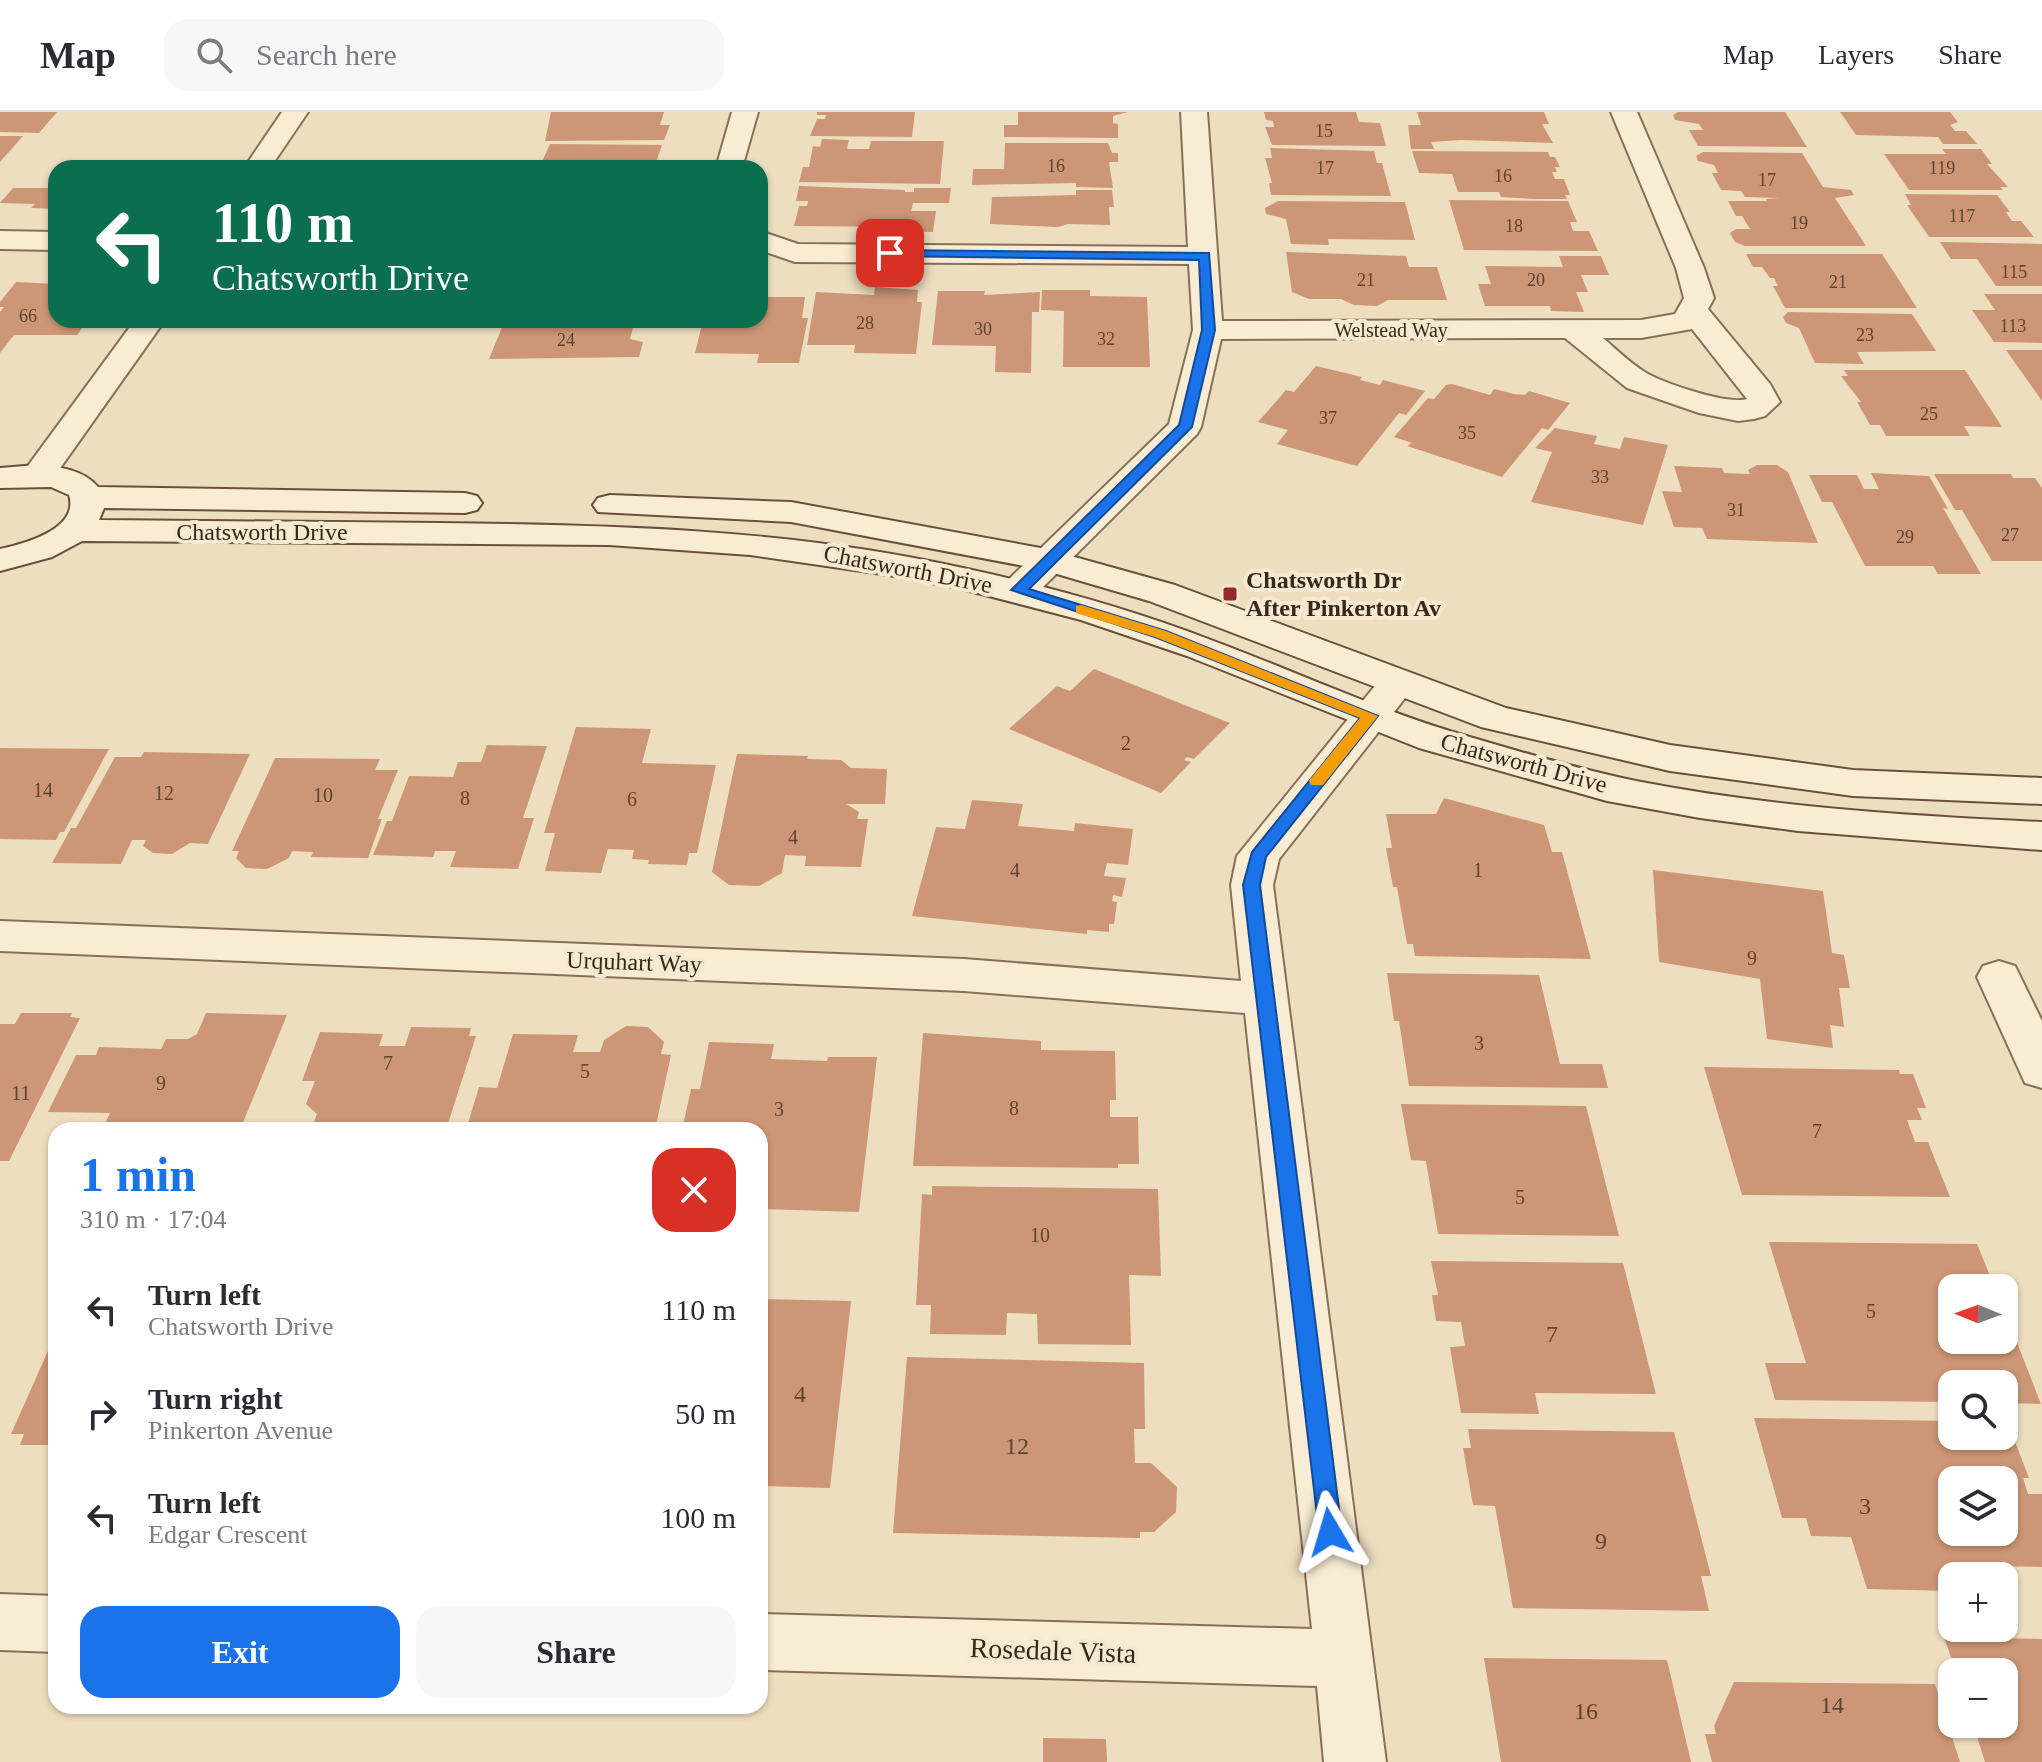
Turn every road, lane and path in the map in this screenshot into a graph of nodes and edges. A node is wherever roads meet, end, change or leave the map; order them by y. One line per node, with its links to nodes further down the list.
1 (295, 112): 5 (street)
2 (745, 112): 6 (street)
3 (1194, 112): 10 (street)
4 (1624, 112): 11 (street)
5 (262, 160)
6 (731, 160)
7 (0, 240): 8 (street)
8 (48, 241)
9 (768, 243): 10 (street)
10 (1205, 256): 13 (street)
11 (1693, 310): 14 (street, Welstead Way); 14 (street)
12 (144, 328): 15 (street)
13 (1208, 330): 14 (street, Welstead Way); 19 (street)
14 (1573, 330)
15 (39, 474): 16 (street); 17 (street)
16 (0, 478)
17 (81, 514): 18 (street); 19 (street, Chatsworth Drive); 20 (street, Chatsworth Drive)
18 (0, 560)
19 (1046, 560): 20 (street); 21 (street, Chatsworth Drive)
20 (1019, 590): 21 (street, Chatsworth Drive)
21 (1384, 700): 22 (street, Chatsworth Drive); 23 (street, Chatsworth Drive); 26 (street)
22 (2042, 791)
23 (2042, 836)
24 (0, 936): 26 (street, Urquhart Way)
25 (1999, 977): 27 (street)
26 (1267, 999): 31 (street)
27 (2042, 1071)
28 (0, 1622): 29 (street)
29 (48, 1624)
30 (768, 1642): 31 (street, Rosedale Vista)
31 (1345, 1658): 32 (street)
32 (1355, 1762)

